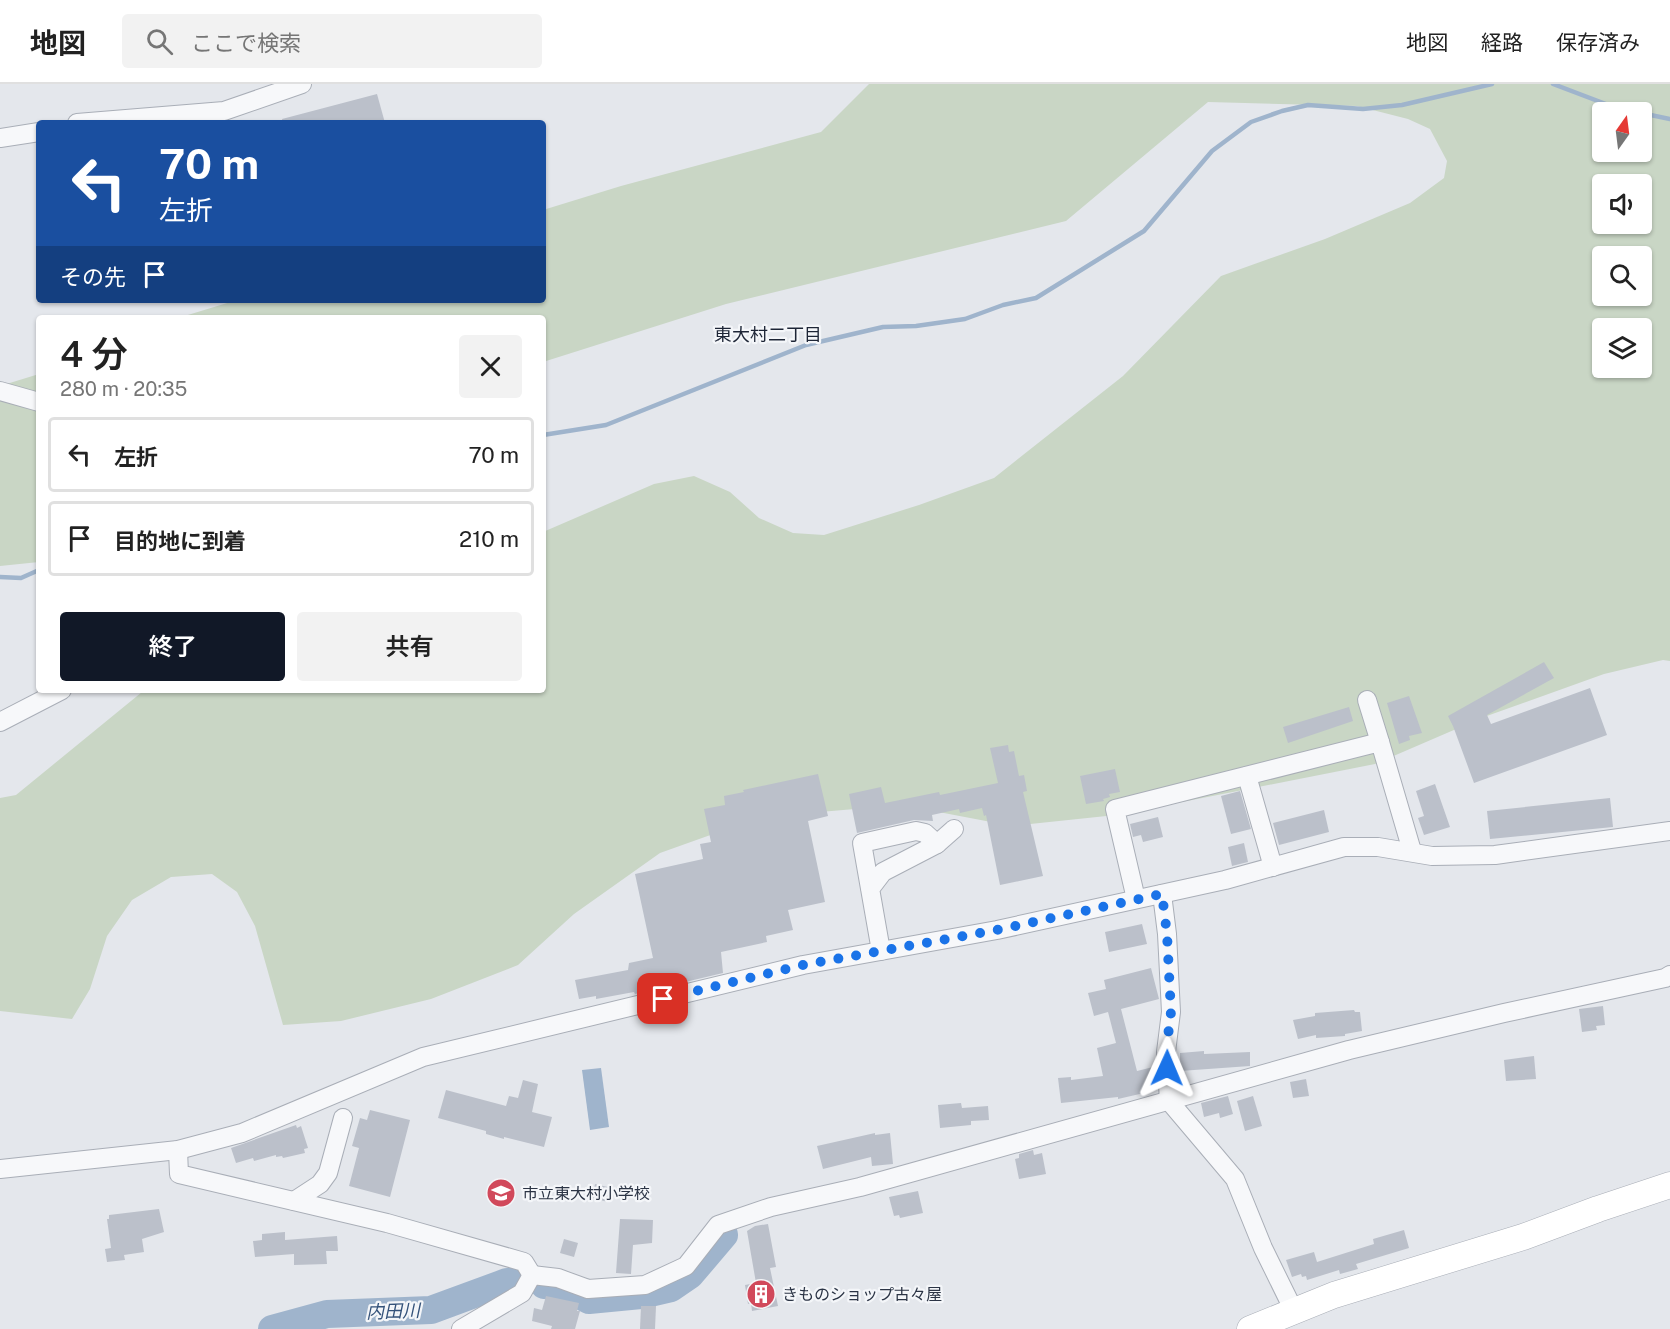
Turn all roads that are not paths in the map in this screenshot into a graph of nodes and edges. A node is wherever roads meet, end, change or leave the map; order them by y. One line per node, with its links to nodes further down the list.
1 (302, 84): 2 (street)
2 (114, 120)
3 (36, 132): 4 (street)
4 (0, 138)
5 (0, 391): 6 (street)
6 (36, 401)
7 (56, 693): 9 (street)
8 (1367, 700): 10 (street)
9 (0, 722)
10 (1380, 742): 11 (street); 15 (street)
11 (1247, 776): 16 (street); 19 (street)
12 (954, 829): 14 (street)
13 (1670, 831): 15 (street)
14 (937, 844): 17 (street); 17 (street)
15 (1412, 851): 16 (street)
16 (1273, 867): 18 (street)
17 (870, 889): 20 (street)
18 (1162, 894): 19 (street); 22 (street)
19 (1136, 899): 20 (street)
20 (881, 951): 24 (street)
21 (1670, 975): 22 (street)
22 (1169, 1101): 28 (street); 29 (street)
23 (343, 1118): 27 (street)
24 (178, 1150): 25 (street); 27 (street)
25 (0, 1169)
26 (1670, 1185): 29 (street)
27 (294, 1201): 28 (street)
28 (532, 1275): 30 (street)
29 (1294, 1311): 31 (street)
30 (461, 1329)
31 (1250, 1329)

